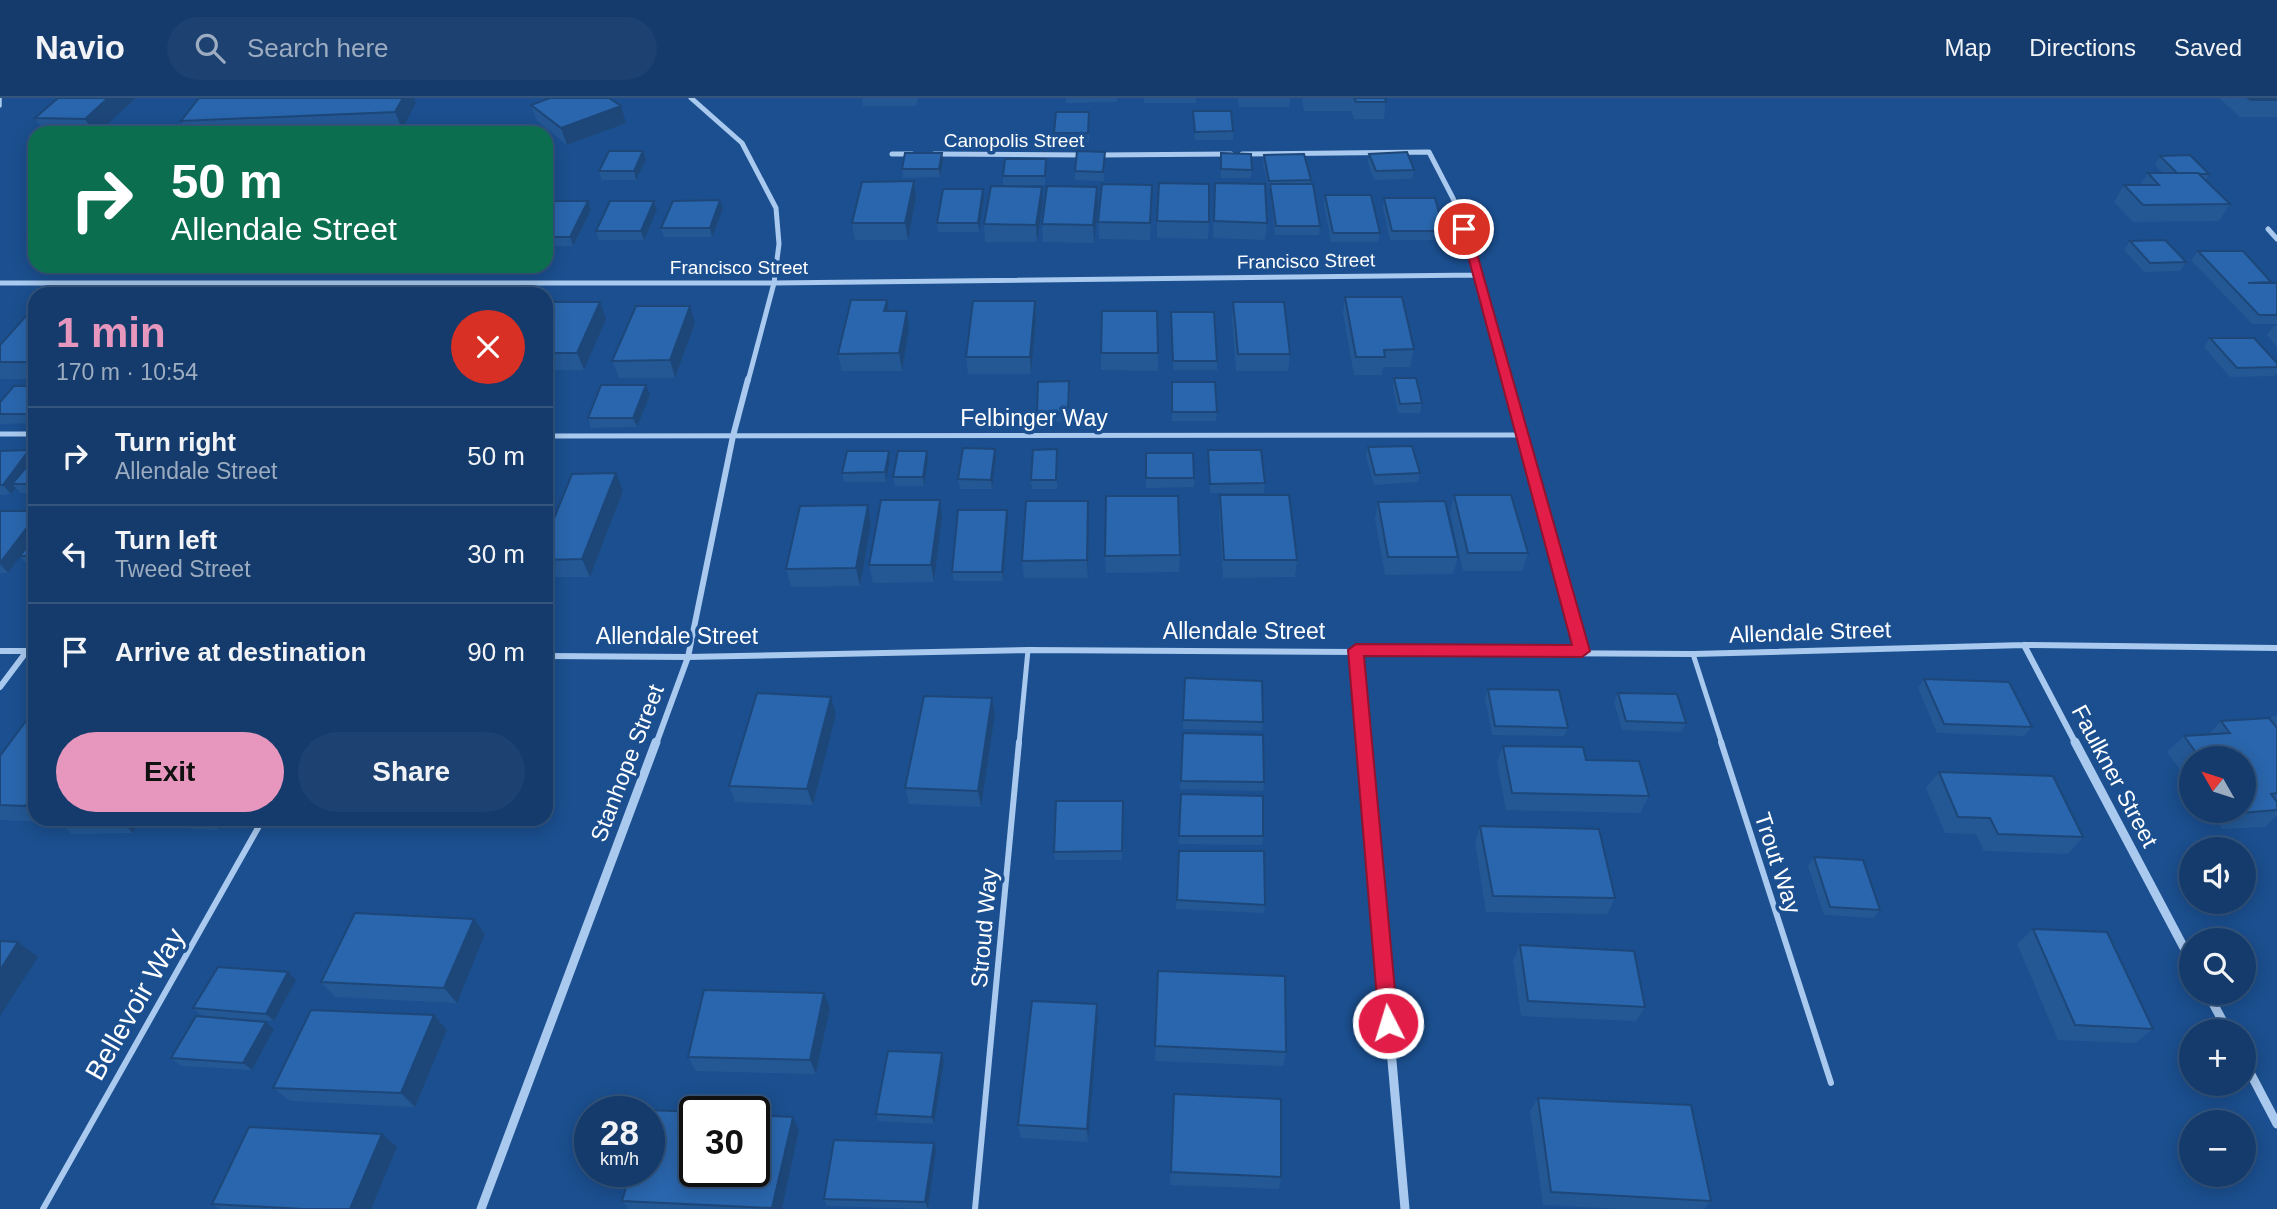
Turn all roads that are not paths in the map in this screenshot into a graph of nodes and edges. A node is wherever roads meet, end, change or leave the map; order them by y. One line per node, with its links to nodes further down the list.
1 (1, 98): 3 (lane)
2 (691, 98): 11 (street, Stanhope Street)
3 (0, 106)
4 (892, 154): 5 (street, Canopolis Street)
5 (919, 154)
6 (933, 154): 9 (street, Canopolis Street)
7 (2277, 229): 8 (street)
8 (2277, 239)
9 (1478, 275): 11 (street, Francisco Street); 14 (street)
10 (0, 283): 11 (street, Francisco Street)
11 (774, 283): 16 (street, Stanhope Street)
12 (0, 434): 13 (lane)
13 (28, 434)
14 (1521, 435): 16 (lane, Felbinger Way); 23 (street)
15 (553, 436): 16 (lane, Felbinger Way)
16 (733, 436): 27 (street, Stanhope Street)
17 (2024, 645): 18 (street, Allendale Street); 25 (street, Allendale Street); 30 (street, Faulkner Street)
18 (2277, 648)
19 (1028, 650): 20 (street, Allendale Street); 27 (street, Allendale Street); 36 (lane, Stroud Way)
20 (1356, 650): 23 (street, Allendale Street); 37 (street)
21 (0, 651): 22 (street)
22 (28, 651)
23 (1582, 651): 25 (street, Allendale Street)
24 (28, 654): 28 (street)
25 (1693, 654): 31 (lane, Trout Way)
26 (553, 656): 27 (street, Allendale Street)
27 (688, 657): 35 (street, Stanhope Street)
28 (0, 687)
29 (259, 826): 34 (lane, Bellevoir Way)
30 (2179, 938)
31 (1831, 1083)
32 (2256, 1084): 33 (street)
33 (2277, 1124)
34 (43, 1209)
35 (481, 1209)
36 (975, 1209)
37 (1405, 1209)

